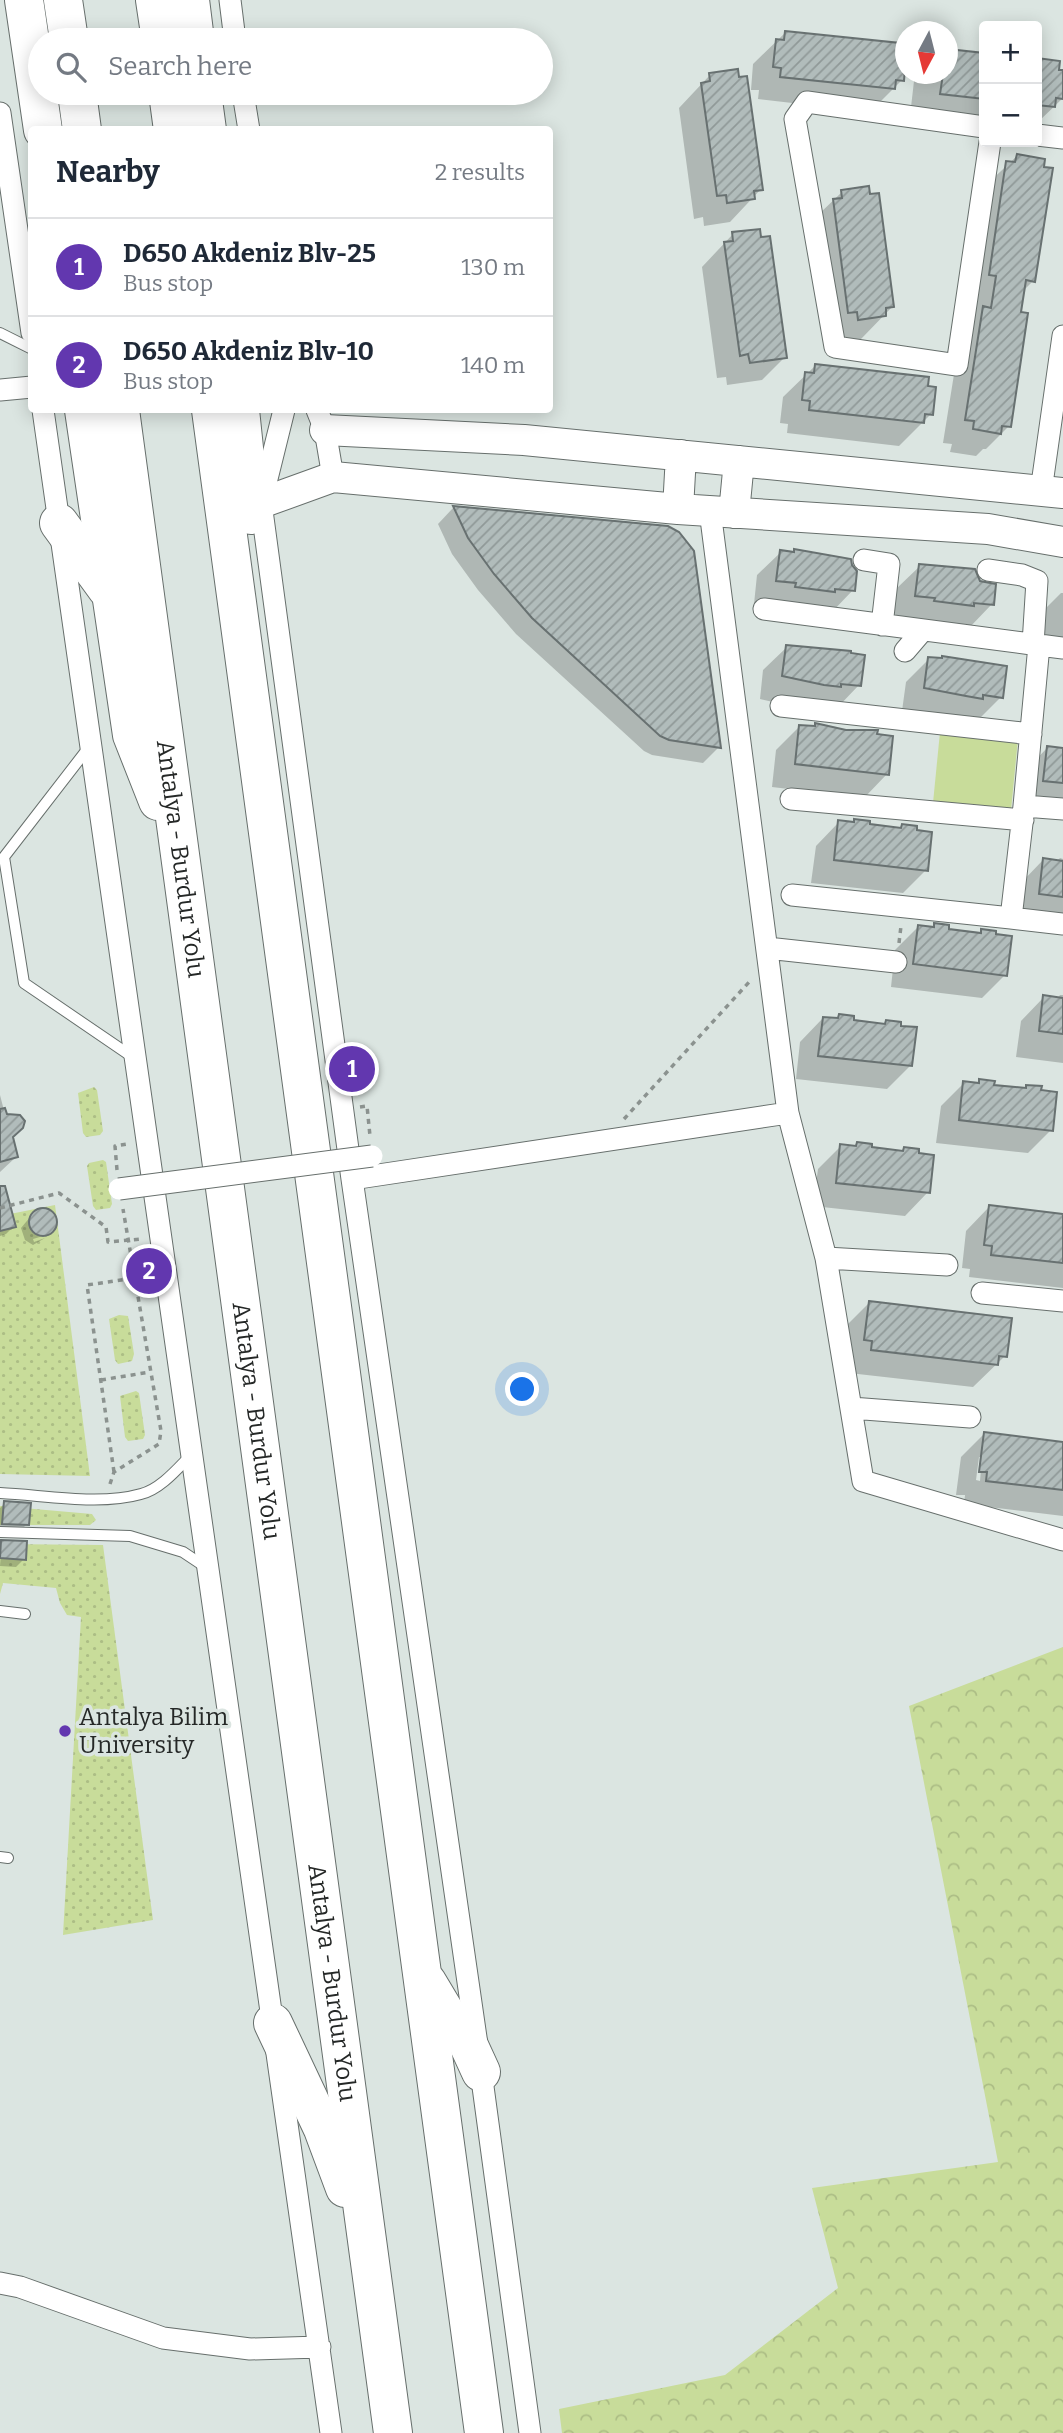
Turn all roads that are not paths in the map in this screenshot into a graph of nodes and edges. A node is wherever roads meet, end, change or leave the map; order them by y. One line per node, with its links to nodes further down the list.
1 (24, 0): 6 (highway)
2 (64, 0): 7 (highway)
3 (155, 0): 8 (highway)
4 (190, 0): 9 (highway)
5 (230, 0): 10 (street)
6 (28, 28)
7 (68, 28)
8 (159, 28)
9 (194, 28)
10 (234, 28)
11 (39, 105): 17 (highway)
12 (79, 105): 18 (highway)
13 (170, 105): 19 (highway)
14 (204, 105): 20 (highway)
15 (245, 105): 21 (street)
16 (0, 113): 26 (street)
17 (42, 126)
18 (81, 126)
19 (172, 126)
20 (206, 126)
21 (248, 126)
22 (979, 126): 25 (street)
23 (1042, 136): 24 (street)
24 (1063, 138)
25 (989, 147)
26 (28, 306)
27 (0, 333): 29 (lane)
28 (1063, 336): 42 (street)
29 (28, 347)
30 (28, 387): 31 (street)
31 (0, 390)
32 (43, 413): 46 (street)
33 (84, 413): 50 (highway)
34 (120, 413): 63 (highway, Antalya - Burdur Yolu)
35 (211, 413): 70 (highway)
36 (240, 413): 70 (highway)
37 (283, 413): 43 (street)
38 (321, 420): 39 (street); 41 (street)
39 (681, 455): 40 (street); 44 (street)
40 (739, 461): 42 (street); 45 (street)
41 (333, 477): 43 (street); 44 (street)
42 (1052, 492)
43 (261, 503): 73 (street)
44 (678, 509): 45 (street)
45 (722, 512): 47 (street); 67 (street)
46 (59, 523): 50 (highway); 59 (street)
47 (1063, 542)
48 (864, 559): 52 (street)
49 (988, 570): 54 (street)
50 (111, 594): 63 (highway)
51 (764, 609): 52 (street)
52 (883, 625): 53 (street)
53 (923, 630): 54 (street); 56 (street)
54 (1036, 645): 55 (street); 58 (street)
55 (1063, 648)
56 (905, 651)
57 (781, 706): 58 (street)
58 (1031, 734): 62 (street)
59 (90, 744): 69 (street); 69 (lane)
60 (791, 799): 62 (street)
61 (1063, 809): 62 (street)
62 (1023, 813): 65 (street)
63 (180, 856): 91 (highway, Antalya - Burdur Yolu)
64 (792, 895): 65 (street)
65 (1011, 918): 66 (street)
66 (1063, 924)
67 (768, 955): 68 (street); 71 (street)
68 (896, 962)
69 (135, 1059): 81 (street)
70 (303, 1092): 88 (highway)
71 (788, 1113): 73 (street); 75 (street)
72 (372, 1156): 74 (street, bridge)
73 (352, 1179): 90 (street)
74 (119, 1189)
75 (826, 1258): 76 (street); 79 (street)
76 (947, 1265)
77 (982, 1293): 78 (street)
78 (1063, 1301)
79 (851, 1408): 80 (street); 84 (street)
80 (970, 1417)
81 (192, 1454): 82 (lane); 85 (street)
82 (0, 1493)
83 (0, 1532): 85 (lane)
84 (1063, 1540)
85 (208, 1568): 89 (street)
86 (0, 1611): 87 (lane)
87 (25, 1614)
88 (422, 1974): 90 (highway); 96 (highway)
89 (273, 2022): 91 (highway); 93 (street)
90 (481, 2073): 97 (street)
91 (369, 2255): 95 (highway, Antalya - Burdur Yolu)
92 (0, 2283): 93 (street)
93 (320, 2347): 94 (street)
94 (331, 2433)
95 (393, 2433)
96 (484, 2433)
97 (530, 2433)

